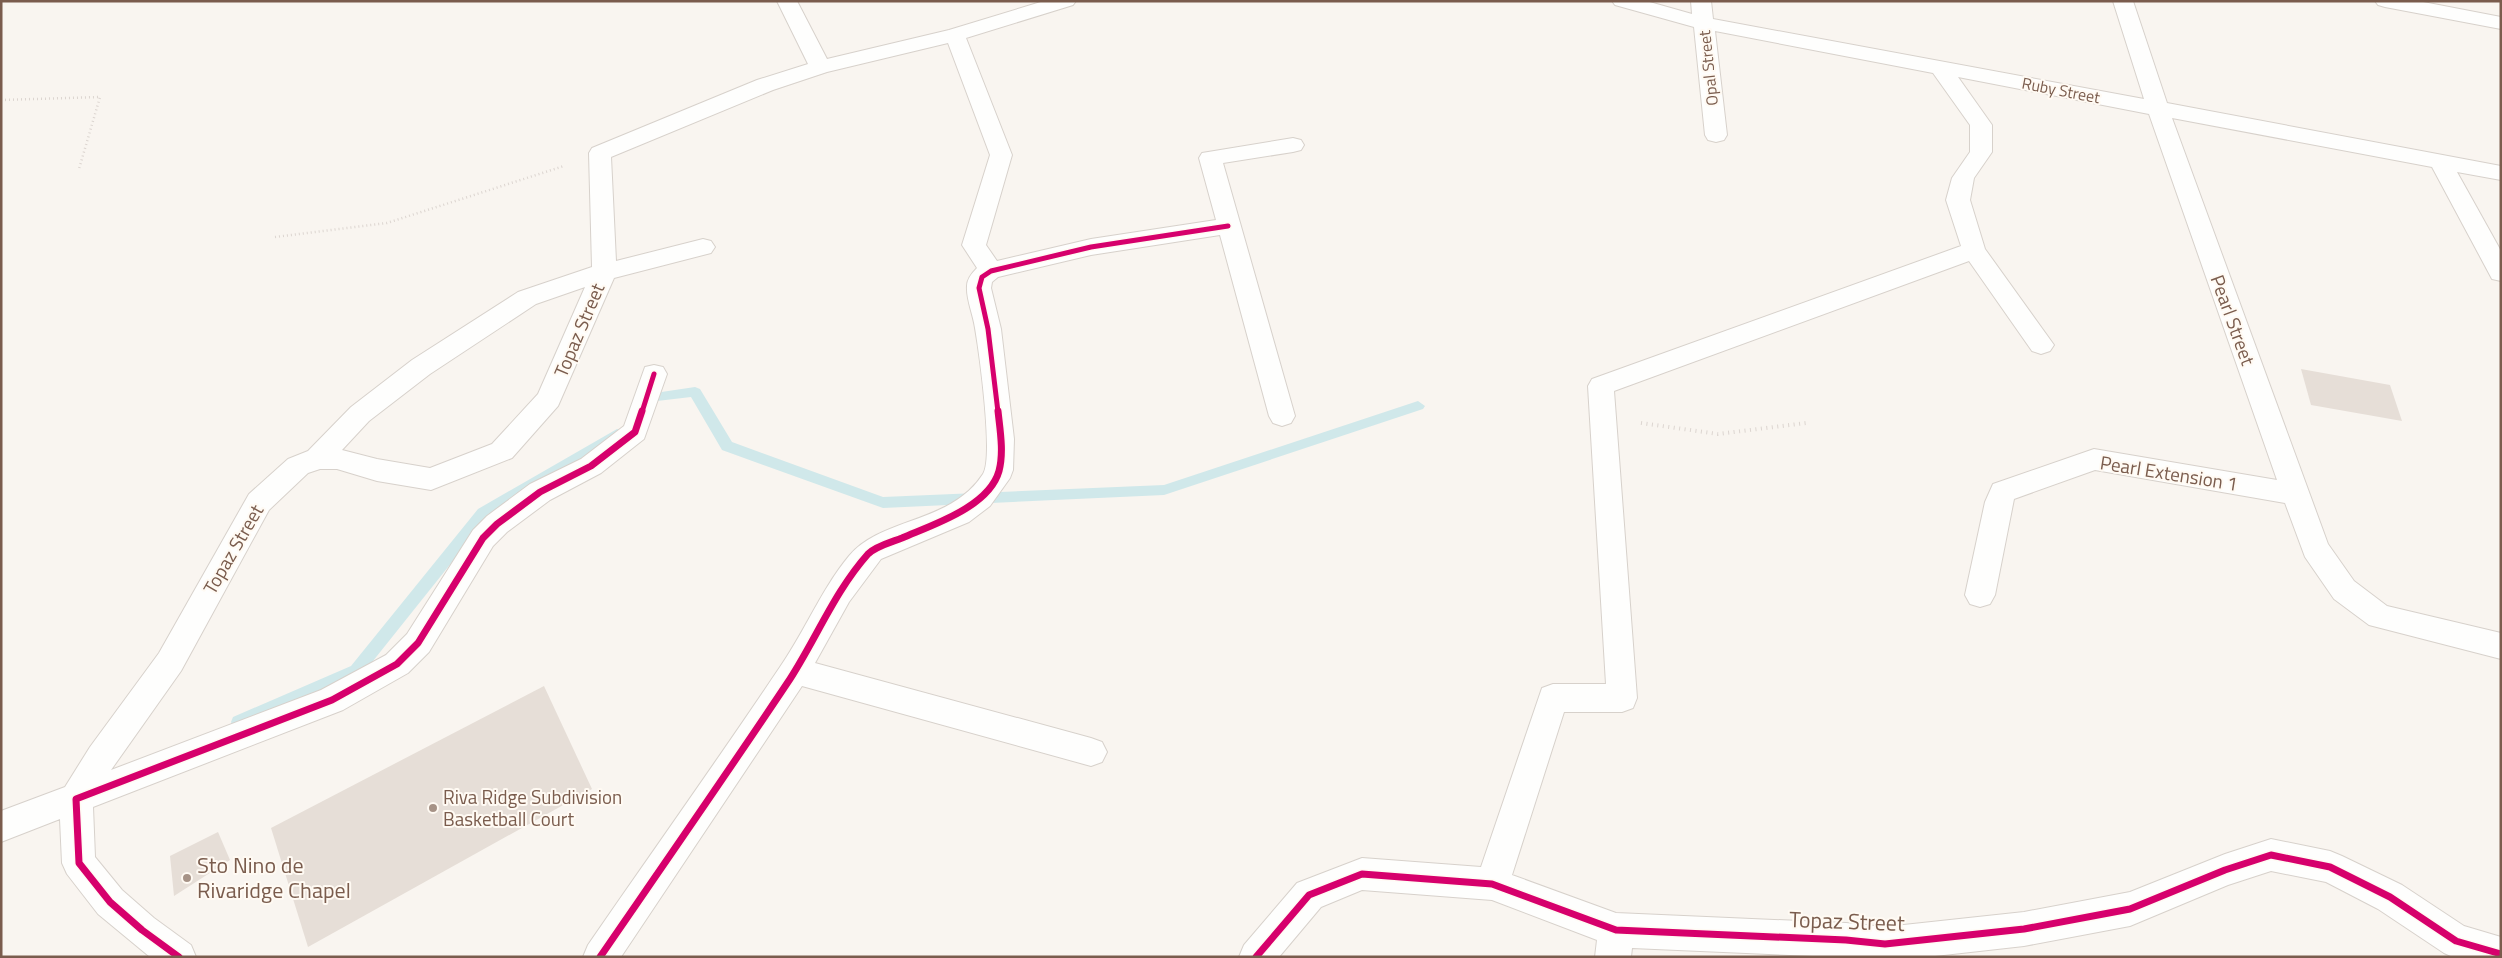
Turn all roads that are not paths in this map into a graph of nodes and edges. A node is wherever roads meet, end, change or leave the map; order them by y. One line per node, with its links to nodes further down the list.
1 (787, 1): 10 (street)
2 (1066, 1): 9 (street)
3 (1622, 1): 7 (street, Ruby Street)
4 (1701, 1): 7 (street, Opal Street)
5 (2123, 1): 12 (street, Pearl Street)
6 (2385, 1): 8 (street)
7 (1704, 23): 11 (street, Ruby Street); 13 (street, Opal Street)
8 (2501, 23)
9 (954, 35): 10 (street); 20 (street)
10 (820, 67): 21 (street, Topaz Street)
11 (1940, 67): 12 (street, Ruby Street); 19 (street)
12 (2158, 109): 15 (street, Ruby Street); 27 (street, Pearl Street)
13 (1716, 135)
14 (1293, 145): 17 (street)
15 (2440, 162): 16 (street, Ruby Street); 22 (street)
16 (2501, 173)
17 (1228, 226): 20 (street); 25 (street)
18 (703, 248): 21 (street)
19 (1974, 250): 23 (street); 34 (street)
20 (991, 271): 30 (street)
21 (604, 272): 26 (street); 26 (street, Topaz Street)
22 (2501, 273)
23 (2041, 345)
24 (652, 383): 32 (street)
25 (1282, 416)
26 (318, 458): 32 (street, Topaz Street)
27 (2296, 494): 28 (street, Pearl Extension 1); 29 (street, Pearl Street)
28 (1980, 595)
29 (2501, 646)
30 (795, 671): 31 (street); 39 (street)
31 (1092, 752)
32 (78, 794): 33 (street); 38 (street)
33 (1, 827)
34 (1492, 884): 35 (street, Topaz Street); 40 (street, Topaz Street)
35 (1615, 943): 36 (street, Topaz Street)
36 (1848, 948): 37 (street, Topaz Street)
37 (2501, 954)
38 (179, 957)
39 (600, 957)
40 (1256, 957)

